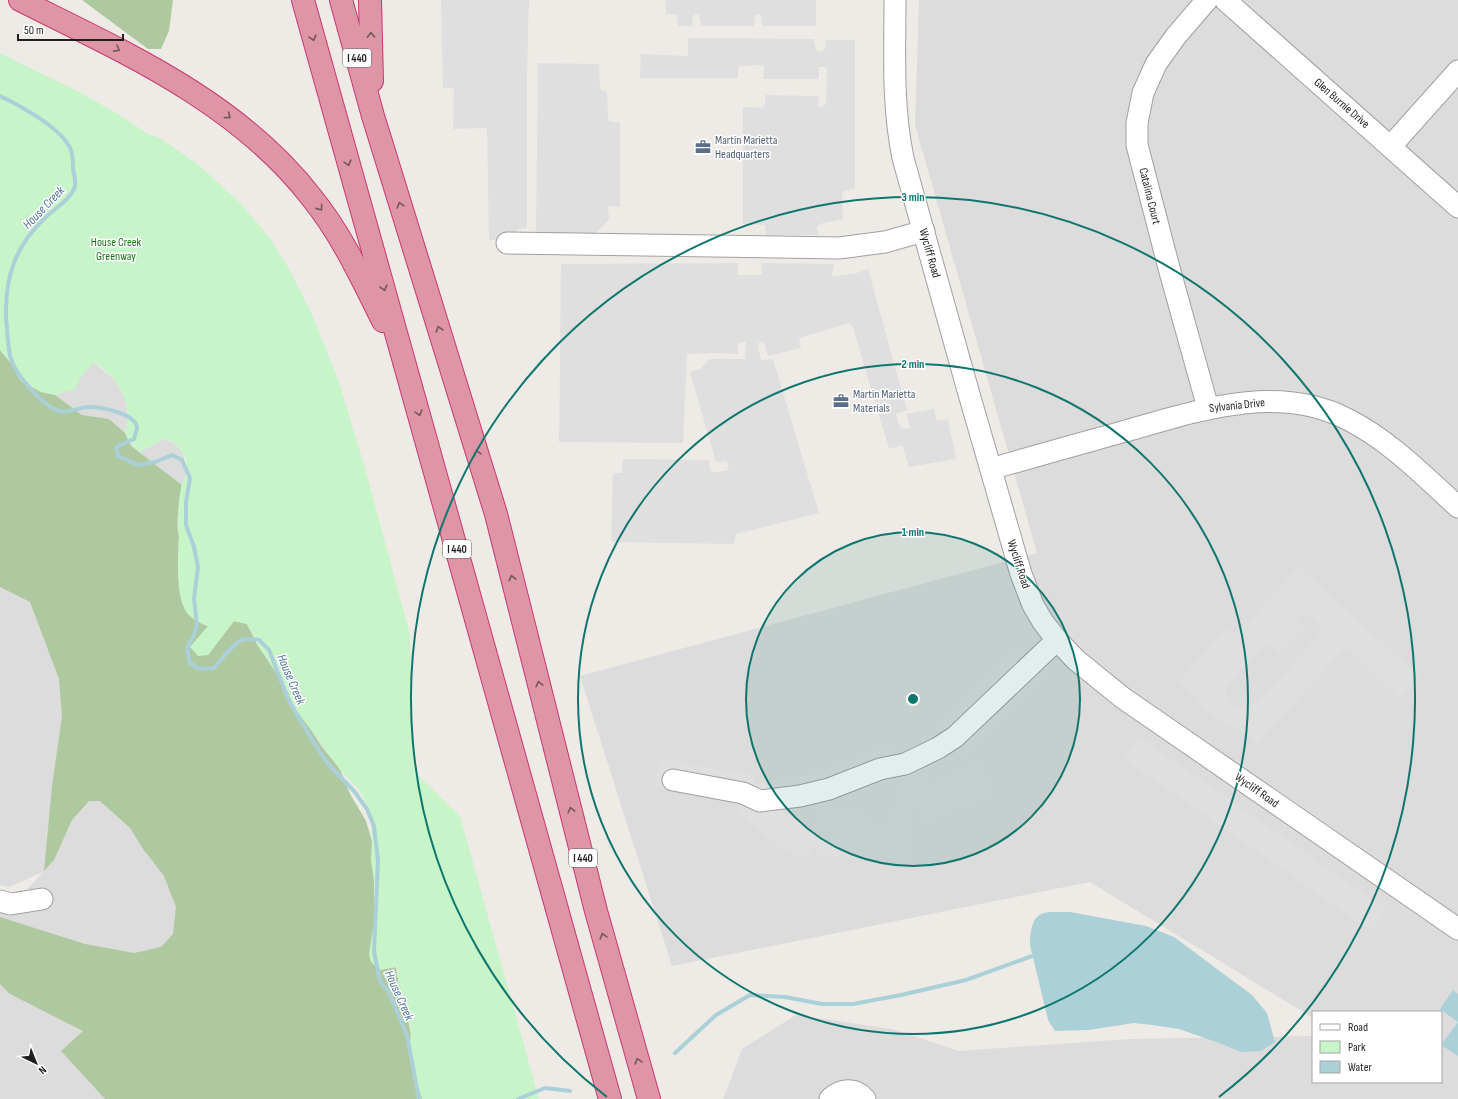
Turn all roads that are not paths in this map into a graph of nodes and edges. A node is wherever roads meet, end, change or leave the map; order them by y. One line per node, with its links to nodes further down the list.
1 (20, 0): 14 (highway, one-way to 14)
2 (303, 0): 14 (highway, I 440, one-way to 14)
3 (341, 0): 9 (highway, I 440)
4 (370, 0): 9 (highway, one-way to 4)
5 (895, 0): 12 (street, Wycliff Road)
6 (1207, 0): 15 (street, Catalina Court)
7 (1225, 0): 10 (street, Glen Burnie Drive)
8 (1458, 71): 10 (street)
9 (373, 116): 24 (highway, I 440, one-way to 9)
10 (1391, 146): 11 (street, Glen Burnie Drive)
11 (1458, 207)
12 (924, 231): 13 (street); 16 (street, Wycliff Road)
13 (507, 243)
14 (406, 367): 23 (highway, I 440, one-way to 23)
15 (1208, 408): 16 (street, Sylvania Drive); 17 (street, Sylvania Drive)
16 (991, 469): 18 (street, Wycliff Road)
17 (1458, 507)
18 (1057, 640): 19 (street); 22 (street, Wycliff Road)
19 (673, 780)
20 (42, 899): 21 (street)
21 (0, 901)
22 (1458, 930)
23 (610, 1099)
24 (649, 1099)
25 (830, 1099): 26 (street)
26 (865, 1099)

